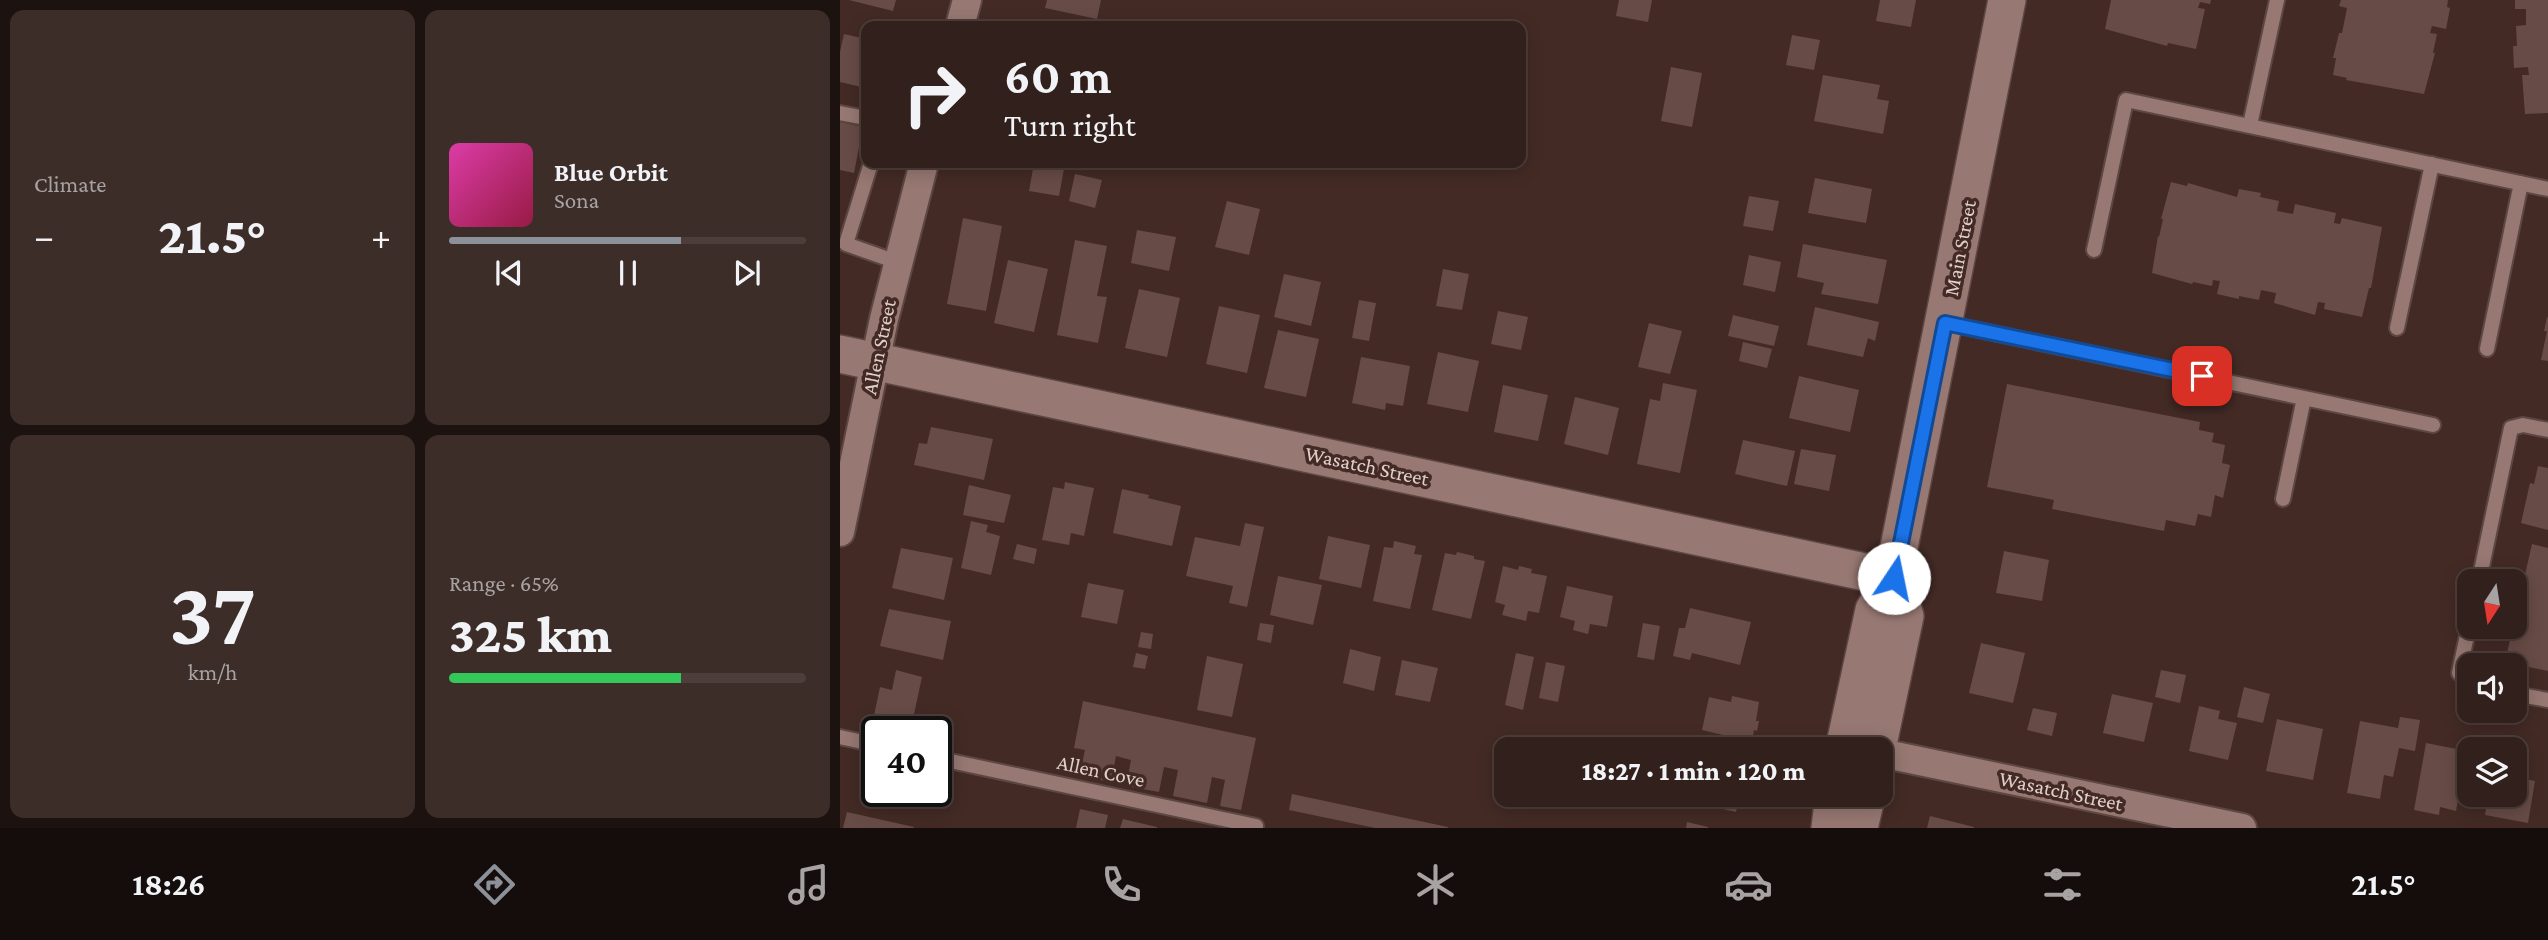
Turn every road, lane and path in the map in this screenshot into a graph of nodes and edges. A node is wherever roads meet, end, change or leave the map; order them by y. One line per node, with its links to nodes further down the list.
1 (967, 0): 4 (street)
2 (2007, 0): 15 (street, Main Street)
3 (2277, 0): 7 (lane)
4 (961, 21)
5 (840, 113): 6 (lane)
6 (861, 117)
7 (2250, 125): 8 (lane); 13 (lane)
8 (2432, 163): 11 (lane); 16 (lane)
9 (869, 168): 14 (lane)
10 (923, 168): 14 (street, Allen Street)
11 (2521, 183): 12 (lane); 17 (lane)
12 (2548, 189)
13 (2094, 250)
14 (897, 262): 19 (street, Allen Street)
15 (1945, 323): 20 (lane); 26 (street, Main Street)
16 (2397, 328)
17 (2487, 349)
18 (840, 354): 19 (street, Wasatch Street)
19 (876, 361): 24 (street, Allen Street); 26 (street, Wasatch Street)
20 (2304, 398): 21 (lane); 23 (lane)
21 (2433, 425)
22 (2548, 430): 25 (lane)
23 (2283, 499)
24 (840, 532)
25 (2482, 569)
26 (1894, 578): 30 (street, Main Street); 31 (street, Main Street)
27 (2527, 696): 28 (lane)
28 (2548, 700)
29 (840, 737): 32 (lane)
30 (1847, 737)
31 (1880, 737)
32 (861, 742)
33 (1893, 755): 40 (street, Wasatch Street)
34 (952, 761): 37 (lane, Allen Cove)
35 (1832, 807): 38 (street)
36 (1864, 807): 39 (street)
37 (1256, 826)
38 (1830, 828)
39 (1859, 828)
40 (2242, 828)

